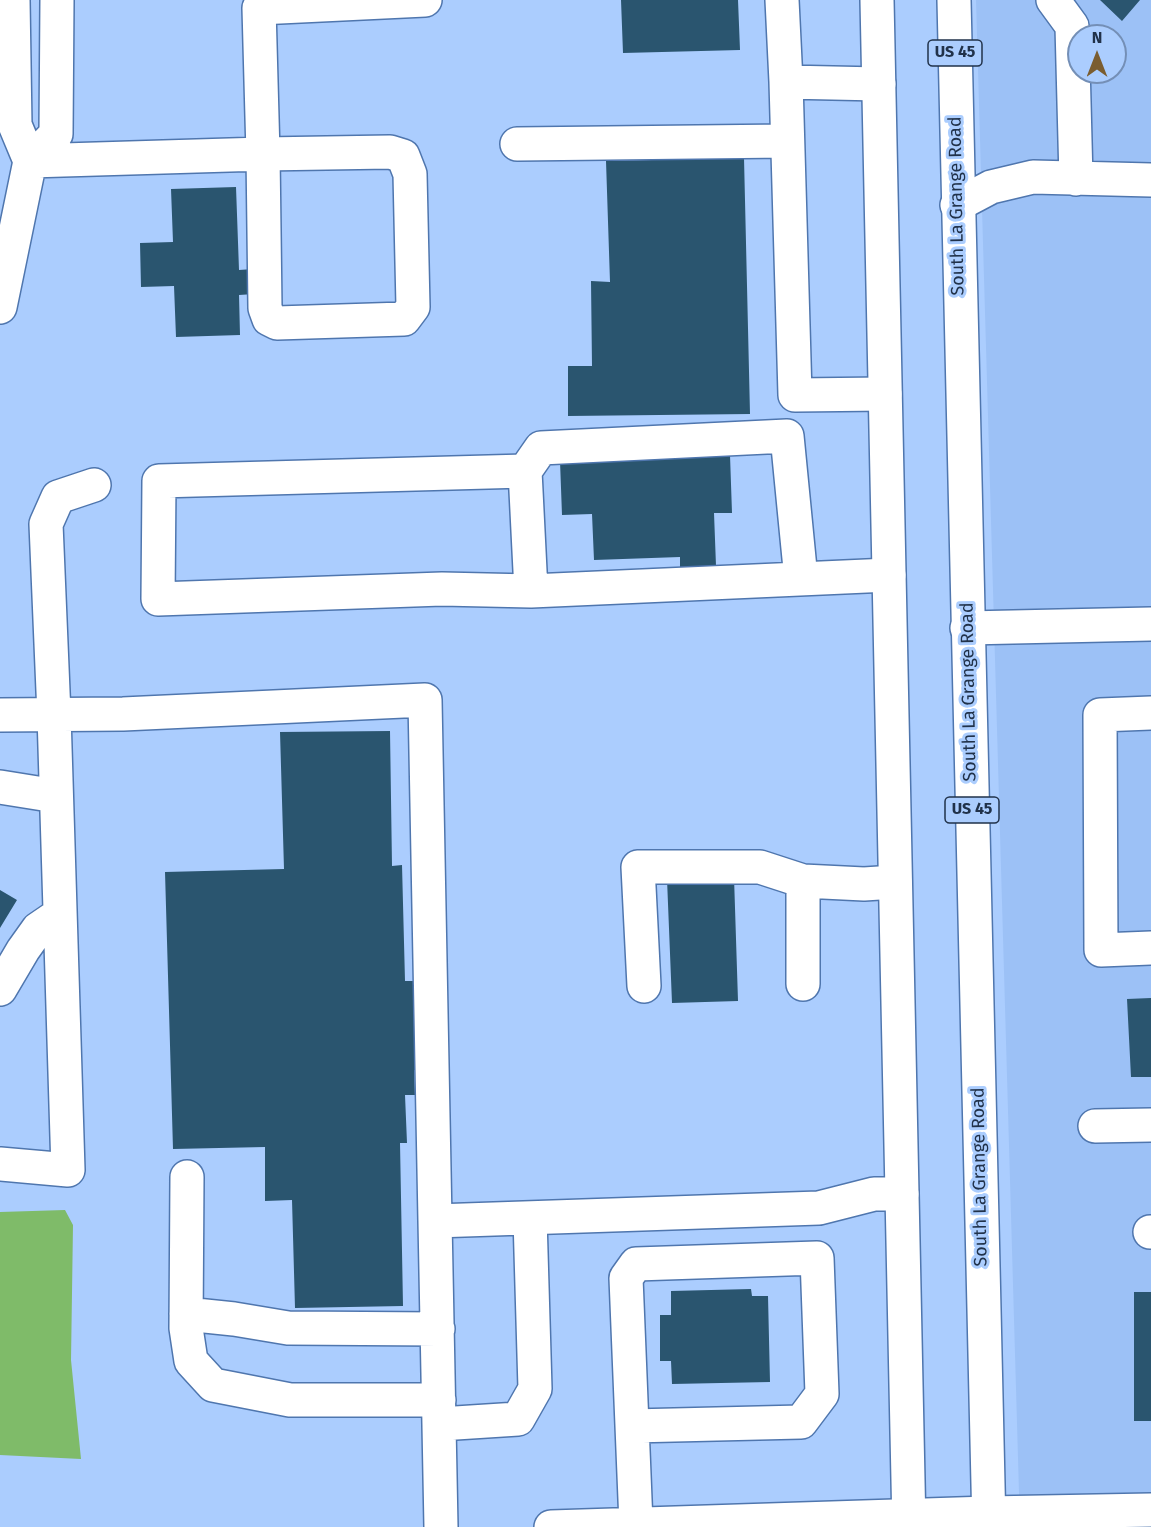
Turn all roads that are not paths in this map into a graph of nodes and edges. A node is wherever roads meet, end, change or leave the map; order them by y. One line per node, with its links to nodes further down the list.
1 (13, 0): 13 (main road)
2 (57, 0): 13 (main road)
3 (425, 0): 12 (main road)
4 (782, 0): 8 (main road)
5 (877, 0): 9 (main road)
6 (954, 0): 16 (main road, South La Grange Road / US 45)
7 (1053, 0): 14 (main road)
8 (786, 82): 9 (main road); 10 (main road)
9 (879, 84): 18 (main road)
10 (787, 141): 11 (main road); 18 (main road)
11 (517, 144)
12 (263, 154): 12 (main road); 13 (main road)
13 (30, 160): 17 (main road)
14 (1076, 179): 15 (main road); 16 (main road)
15 (1151, 180)
16 (957, 205): 25 (main road, South La Grange Road / US 45)
17 (0, 307)
18 (885, 394): 21 (main road)
19 (525, 471): 22 (main road); 23 (main road); 23 (main road)
20 (94, 485): 28 (main road)
21 (889, 575): 22 (main road); 32 (main road)
22 (801, 579): 23 (main road)
23 (531, 591)
24 (1151, 624): 25 (main road)
25 (967, 628): 52 (main road, South La Grange Road / US 45)
26 (1151, 713): 34 (main road)
27 (0, 715): 28 (main road)
28 (54, 715): 30 (main road); 45 (main road)
29 (0, 787): 30 (main road)
30 (56, 796): 33 (main road)
31 (802, 881): 32 (main road); 35 (main road); 36 (main road)
32 (895, 882): 42 (main road)
33 (60, 914): 37 (main road); 40 (main road)
34 (1151, 948)
35 (802, 984)
36 (644, 986)
37 (0, 989)
38 (1151, 1125): 39 (main road)
39 (1095, 1126)
40 (0, 1164)
41 (187, 1177): 47 (main road)
42 (902, 1194): 43 (main road); 53 (main road)
43 (819, 1208): 44 (main road); 46 (main road)
44 (530, 1218): 45 (main road); 49 (main road)
45 (435, 1221): 48 (main road)
46 (817, 1258): 50 (main road); 50 (main road)
47 (186, 1314): 48 (main road); 49 (main road)
48 (438, 1329): 49 (main road)
49 (439, 1412): 55 (main road)
50 (632, 1426): 54 (main road)
51 (1151, 1510): 52 (main road)
52 (989, 1520): 53 (main road)
53 (909, 1521): 54 (main road)
54 (636, 1524): 56 (main road)
55 (441, 1527)
56 (551, 1527)

